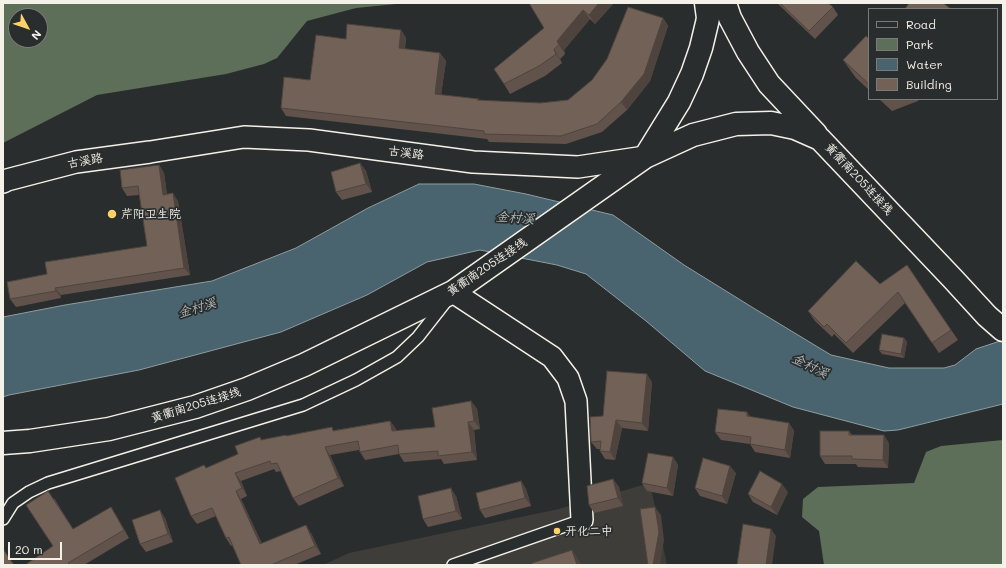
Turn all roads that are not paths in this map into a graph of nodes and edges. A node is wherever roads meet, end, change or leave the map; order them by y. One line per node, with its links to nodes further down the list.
1 (706, 3): 4 (main road)
2 (725, 3): 3 (main road)
3 (820, 139): 4 (main road, 黄衢南205连接线); 7 (main road, 黄衢南205连接线)
4 (645, 157): 5 (street, 古溪路); 6 (main road, 黄衢南205连接线)
5 (3, 182)
6 (454, 292): 8 (main road, 黄衢南205连接线); 9 (lane); 10 (street)
7 (1003, 330)
8 (3, 443)
9 (3, 519)
10 (582, 520): 11 (lane)
11 (453, 565)

